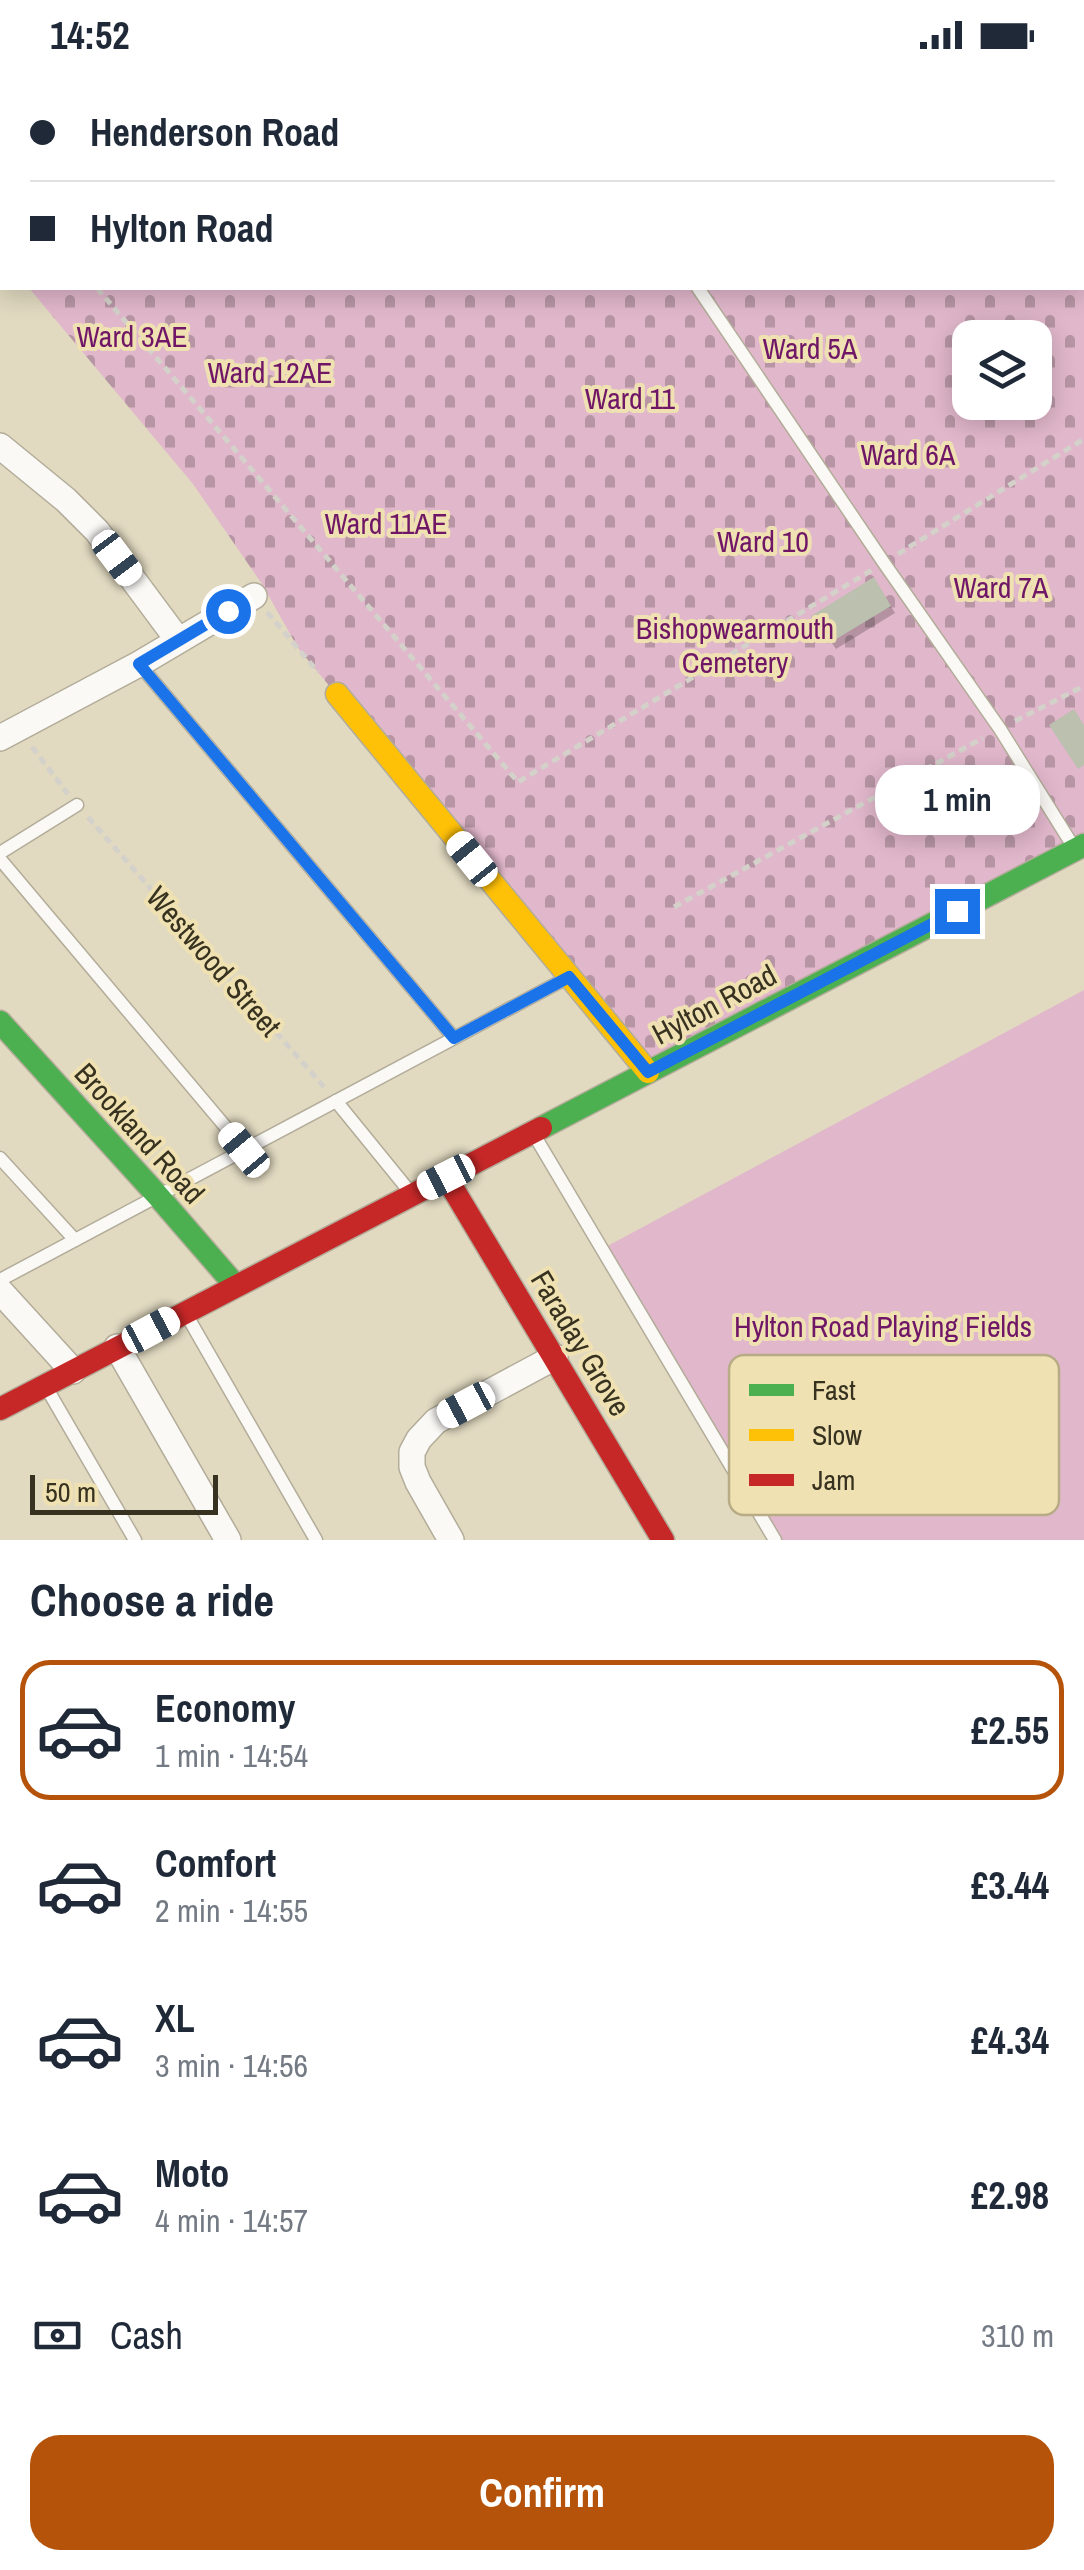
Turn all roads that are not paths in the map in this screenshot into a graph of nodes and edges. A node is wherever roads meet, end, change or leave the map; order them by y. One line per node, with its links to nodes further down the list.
1 (699, 290): 9 (lane)
2 (0, 446): 4 (street)
3 (254, 596): 4 (street)
4 (178, 640): 5 (street)
5 (139, 664): 7 (street); 13 (lane)
6 (336, 694): 11 (street)
7 (8, 733)
8 (78, 805): 10 (lane)
9 (1080, 847): 14 (street, Hylton Road)
10 (0, 856): 17 (lane)
11 (569, 977): 13 (lane); 14 (street)
12 (0, 1022): 21 (street, Brookland Road)
13 (454, 1038): 15 (lane)
14 (648, 1072): 16 (street, Hylton Road)
15 (336, 1101): 17 (lane); 20 (lane)
16 (532, 1131): 19 (street, Hylton Road); 32 (lane)
17 (244, 1150): 21 (lane)
18 (0, 1158): 22 (lane)
19 (446, 1177): 20 (street, Hylton Road); 28 (street, Faraday Grove)
20 (412, 1194): 24 (street, Hylton Road)
21 (158, 1196): 22 (lane); 24 (street, Brookland Road)
22 (76, 1240): 23 (lane)
23 (0, 1280)
24 (235, 1286): 26 (street, Hylton Road)
25 (0, 1290): 29 (street)
26 (185, 1312): 27 (street, Hylton Road); 36 (lane)
27 (117, 1347): 29 (street, Hylton Road); 35 (street)
28 (555, 1356): 37 (street); 38 (street, Faraday Grove)
29 (72, 1371): 30 (street, Hylton Road)
30 (45, 1386): 31 (street, Hylton Road); 34 (lane)
31 (0, 1410)
32 (729, 1461)
33 (761, 1515): 39 (lane)
34 (135, 1540)
35 (228, 1540)
36 (316, 1540)
37 (450, 1540)
38 (663, 1540)
39 (776, 1540)

